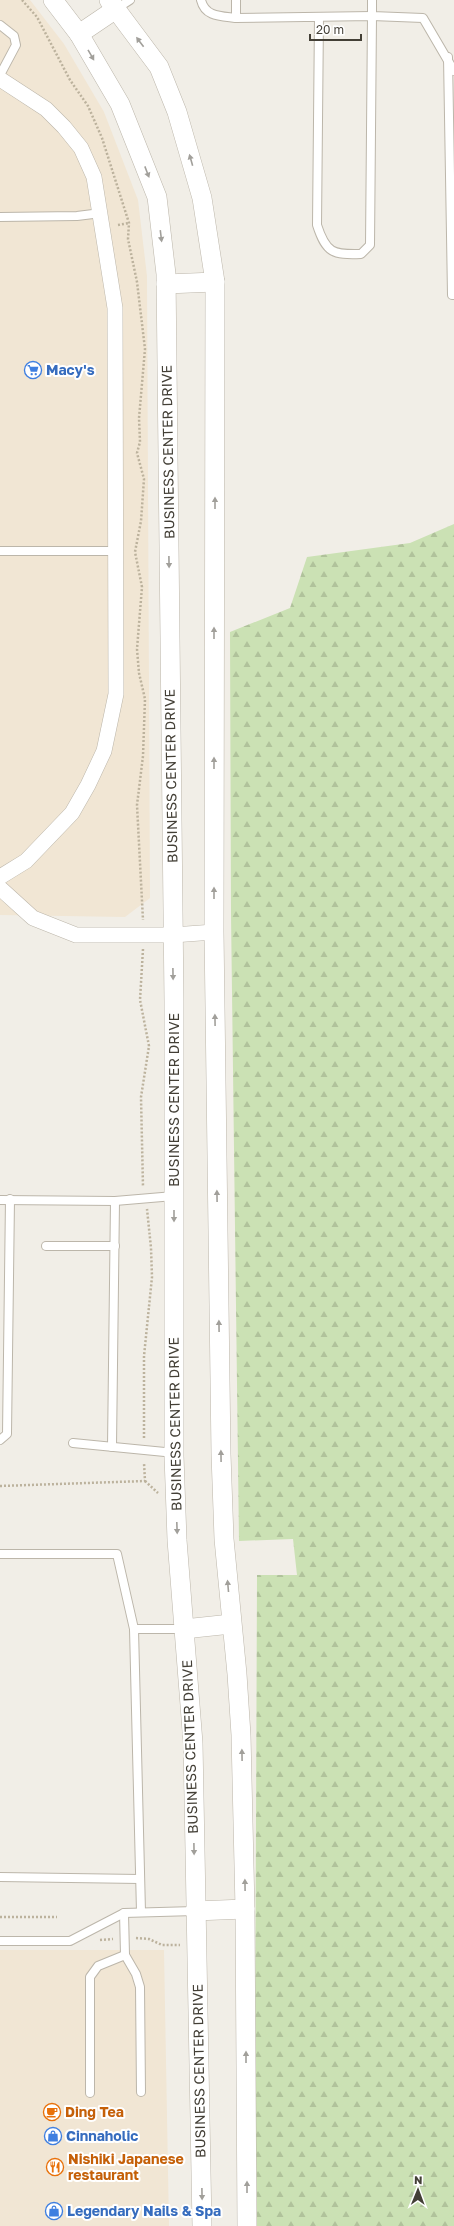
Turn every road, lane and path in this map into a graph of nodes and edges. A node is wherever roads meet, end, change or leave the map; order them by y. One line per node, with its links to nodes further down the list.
1 (22, 0): 26 (path)
2 (53, 0): 11 (street, BUSINESS CENTER DRIVE)
3 (201, 0): 9 (lane)
4 (236, 0): 9 (lane)
5 (372, 0): 7 (lane)
6 (118, 3): 11 (street); 18 (street, one-way to 6)
7 (372, 16): 8 (lane); 8 (lane); 12 (lane)
8 (319, 17): 9 (lane)
9 (236, 18)
10 (0, 25): 14 (lane)
11 (79, 34): 19 (street, BUSINESS CENTER DRIVE, one-way to 19)
12 (448, 57): 13 (lane); 20 (lane)
13 (454, 71)
14 (0, 75)
15 (0, 80): 16 (street)
16 (100, 214): 17 (lane); 22 (street)
17 (0, 217)
18 (215, 282): 19 (street); 25 (street, one-way to 18)
19 (166, 284): 27 (street, BUSINESS CENTER DRIVE, one-way to 27)
20 (454, 295)
21 (0, 551): 22 (lane)
22 (116, 551): 23 (street)
23 (0, 877)
24 (0, 888): 26 (street)
25 (214, 932): 27 (street); 42 (street, one-way to 25)
26 (144, 935): 27 (street); 29 (path)
27 (173, 935): 28 (street, BUSINESS CENTER DRIVE, one-way to 28)
28 (174, 1196): 29 (lane); 39 (street, BUSINESS CENTER DRIVE, one-way to 39)
29 (145, 1198): 32 (lane); 38 (path)
30 (10, 1199): 31 (lane); 32 (lane); 35 (lane)
31 (0, 1200)
32 (115, 1201): 34 (lane)
33 (46, 1246): 34 (lane)
34 (115, 1246): 37 (lane)
35 (0, 1440)
36 (73, 1443): 37 (lane)
37 (112, 1446): 38 (lane)
38 (143, 1450): 39 (lane); 40 (path)
39 (174, 1453): 44 (street, BUSINESS CENTER DRIVE, one-way to 44)
40 (0, 1486)
41 (0, 1554): 43 (lane)
42 (231, 1624): 44 (street); 47 (street, one-way to 42)
43 (134, 1629): 44 (lane); 46 (lane)
44 (184, 1629): 48 (street, BUSINESS CENTER DRIVE, one-way to 48)
45 (0, 1877): 46 (lane)
46 (140, 1879): 49 (lane)
47 (245, 1909): 48 (street); 58 (street, one-way to 47)
48 (195, 1911): 49 (lane); 57 (street, BUSINESS CENTER DRIVE, one-way to 57)
49 (141, 1912): 50 (lane)
50 (124, 1913): 53 (lane); 54 (lane)
51 (57, 1916): 52 (path)
52 (0, 1917)
53 (0, 1941)
54 (125, 1955): 55 (lane); 56 (lane)
55 (141, 2092)
56 (90, 2093)
57 (202, 2226)
58 (247, 2226)

